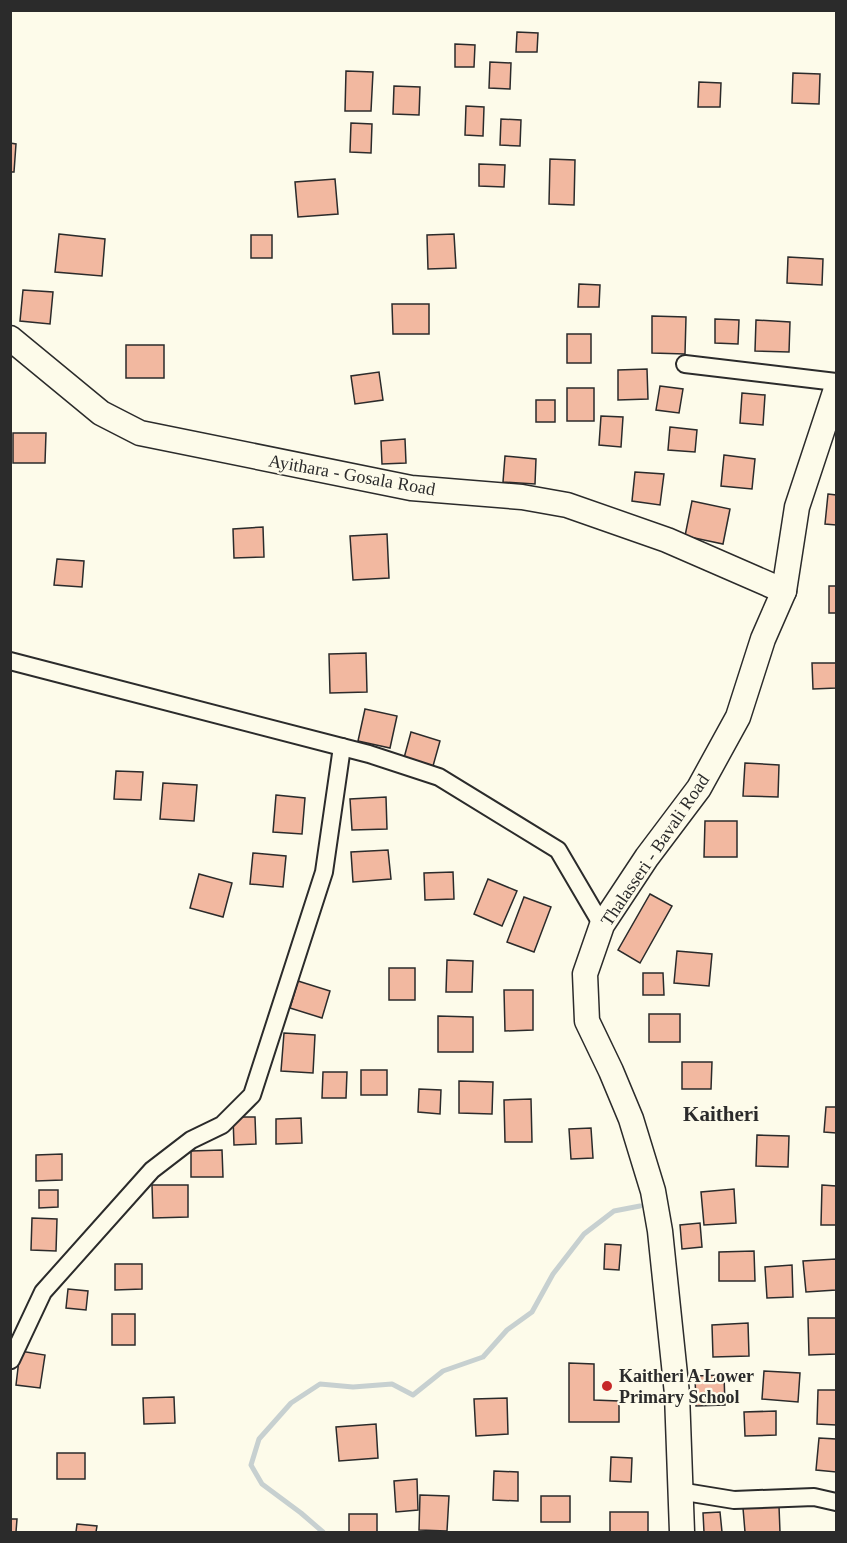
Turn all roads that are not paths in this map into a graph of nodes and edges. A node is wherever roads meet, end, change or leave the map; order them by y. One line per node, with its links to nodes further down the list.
1 (10, 338): 5 (main road, Ayithara - Gosala Road)
2 (685, 364): 3 (street)
3 (837, 382)
4 (837, 389): 5 (main road, Thalasseri - Bavali Road)
5 (784, 591): 8 (main road, Thalasseri - Bavali Road)
6 (10, 661): 7 (street)
7 (342, 747): 8 (street); 9 (street)
8 (602, 925): 10 (main road, Thalasseri - Bavali Road)
9 (11, 1360)
10 (679, 1491): 11 (street); 12 (main road, Thalasseri - Bavali Road)
11 (837, 1502)
12 (682, 1533)

